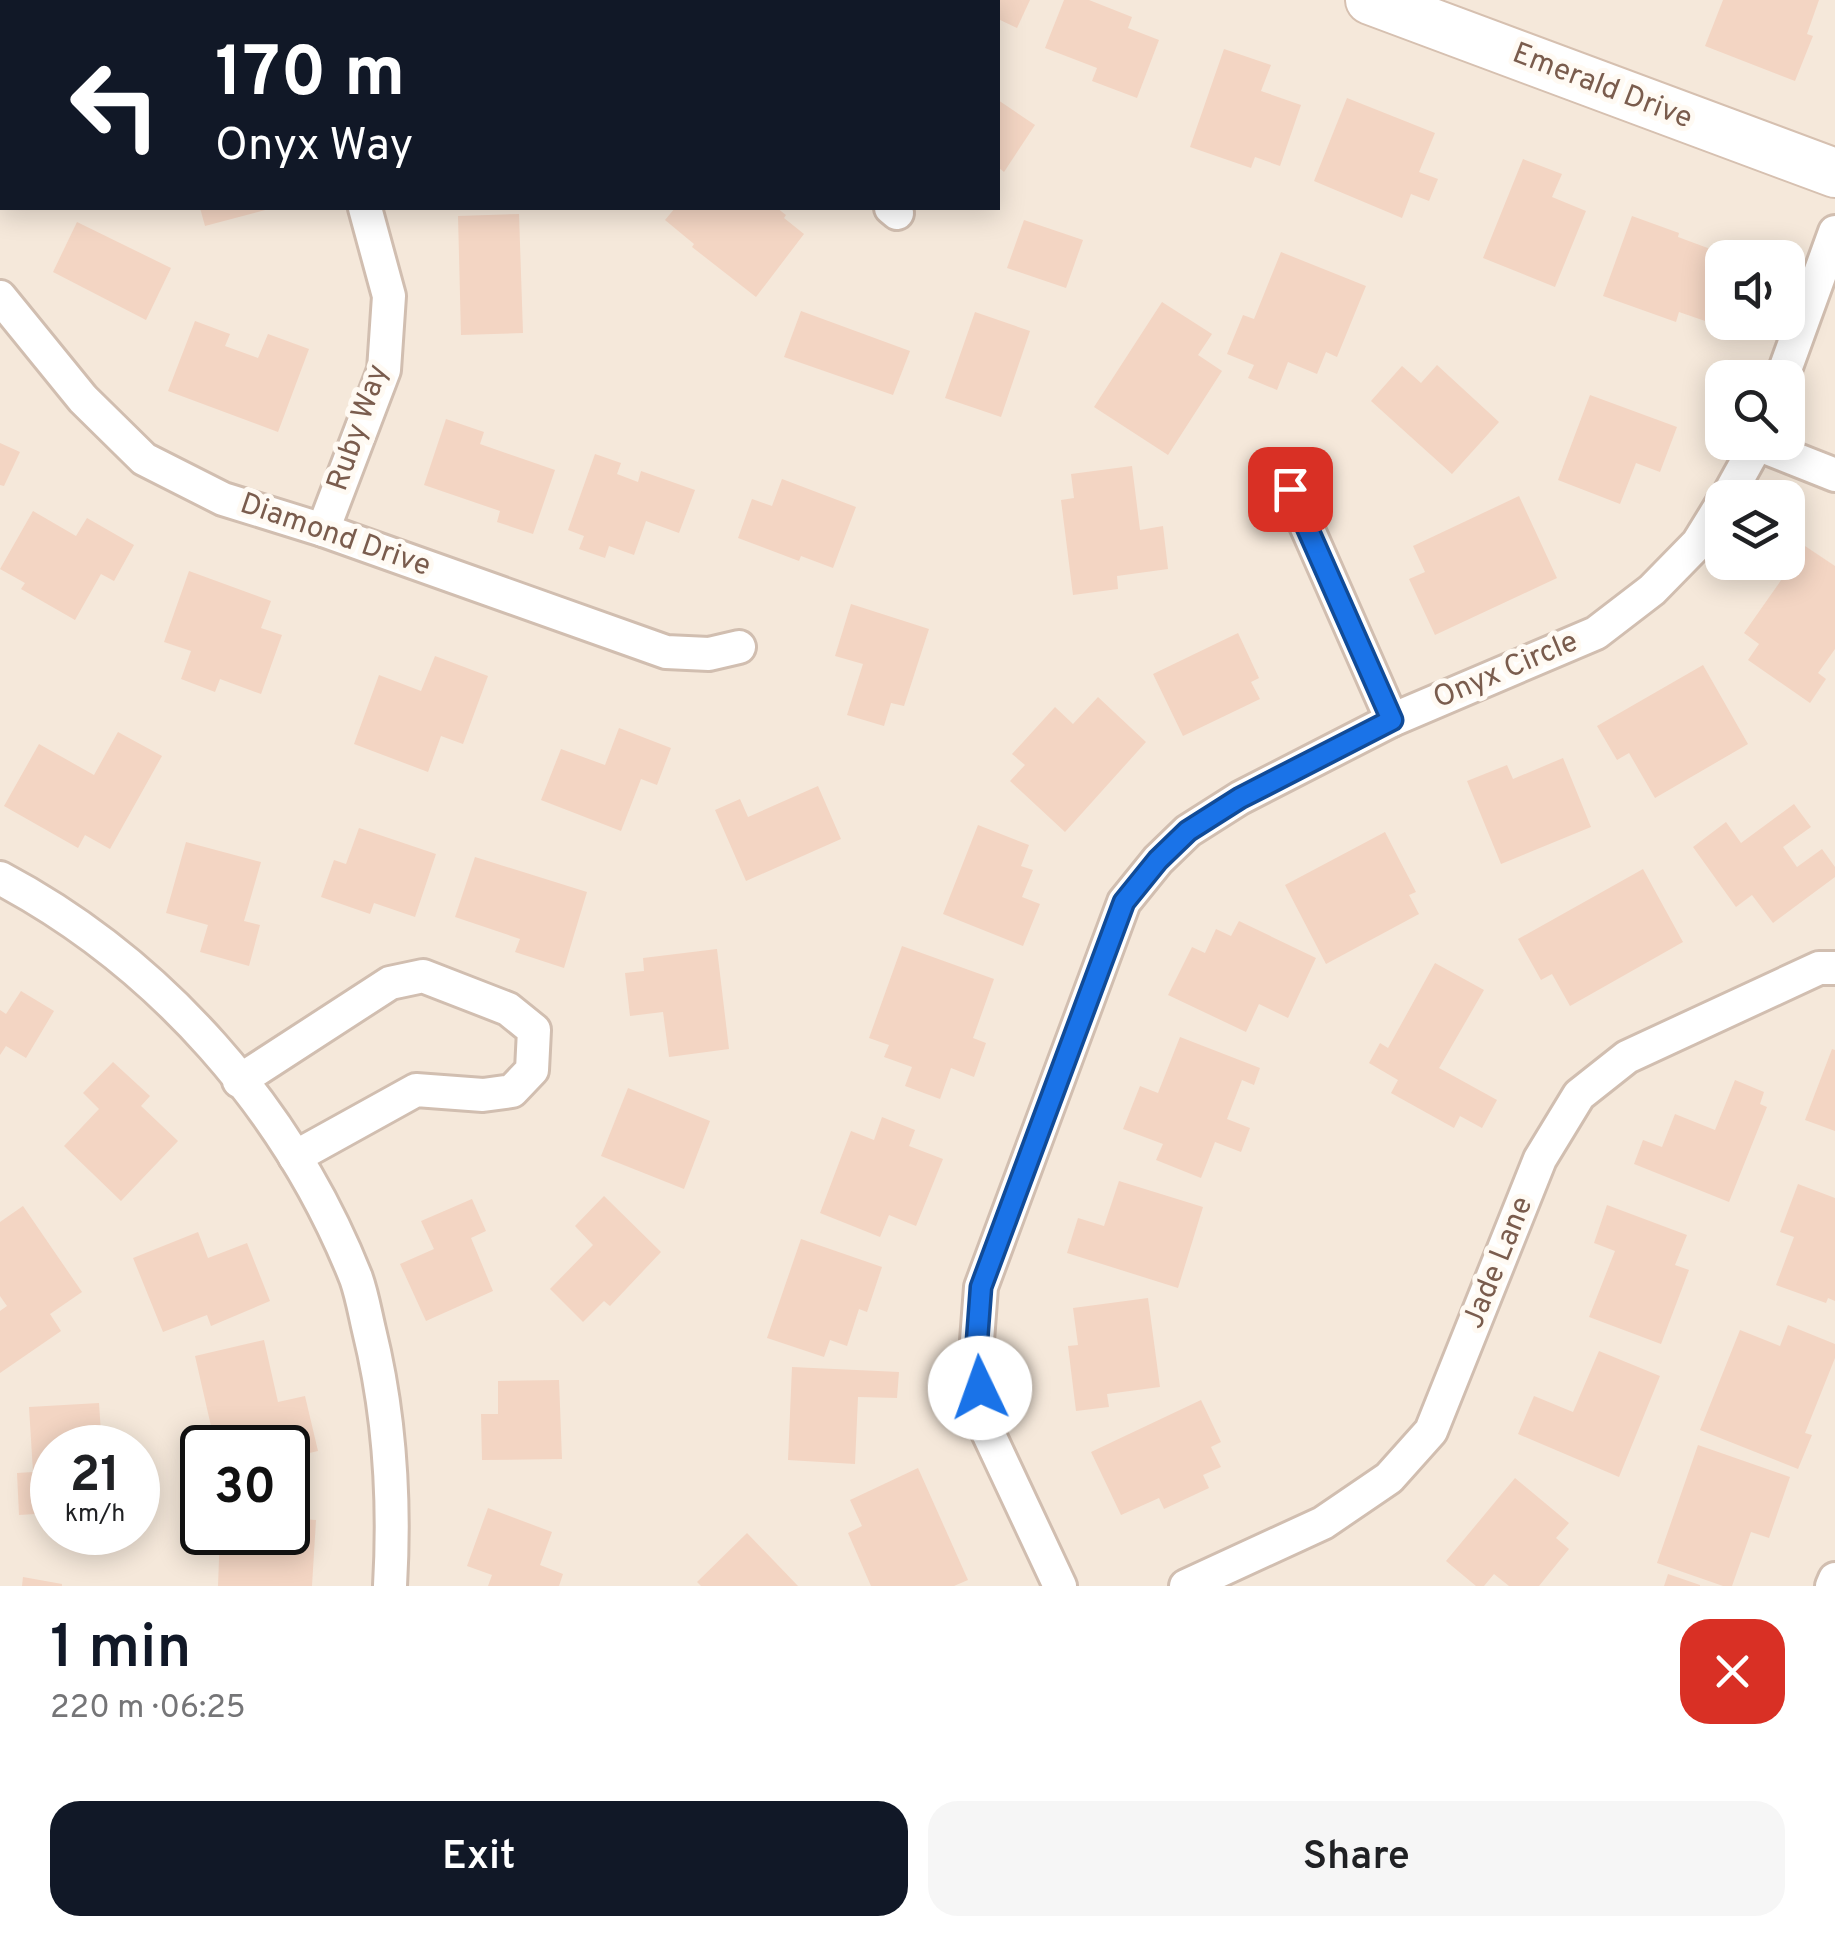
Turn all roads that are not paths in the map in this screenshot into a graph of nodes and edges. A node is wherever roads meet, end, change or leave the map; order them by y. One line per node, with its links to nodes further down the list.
1 (1370, 0): 2 (street, Emerald Drive)
2 (1835, 173)
3 (366, 210): 10 (street, Ruby Way)
4 (1835, 232): 6 (street)
5 (0, 297): 10 (street, Diamond Drive)
6 (1789, 360)
7 (1799, 460): 8 (street)
8 (1835, 475)
9 (1290, 489): 13 (street)
10 (323, 530): 12 (street, Diamond Drive)
11 (1705, 532): 13 (street, Onyx Circle)
12 (739, 647)
13 (1392, 720): 19 (street, Onyx Circle)
14 (0, 878): 16 (street)
15 (1835, 968): 20 (street, Jade Lane)
16 (240, 1081): 17 (street); 17 (street)
17 (295, 1157): 18 (street)
18 (390, 1586)
19 (1060, 1586)
20 (1186, 1586)

